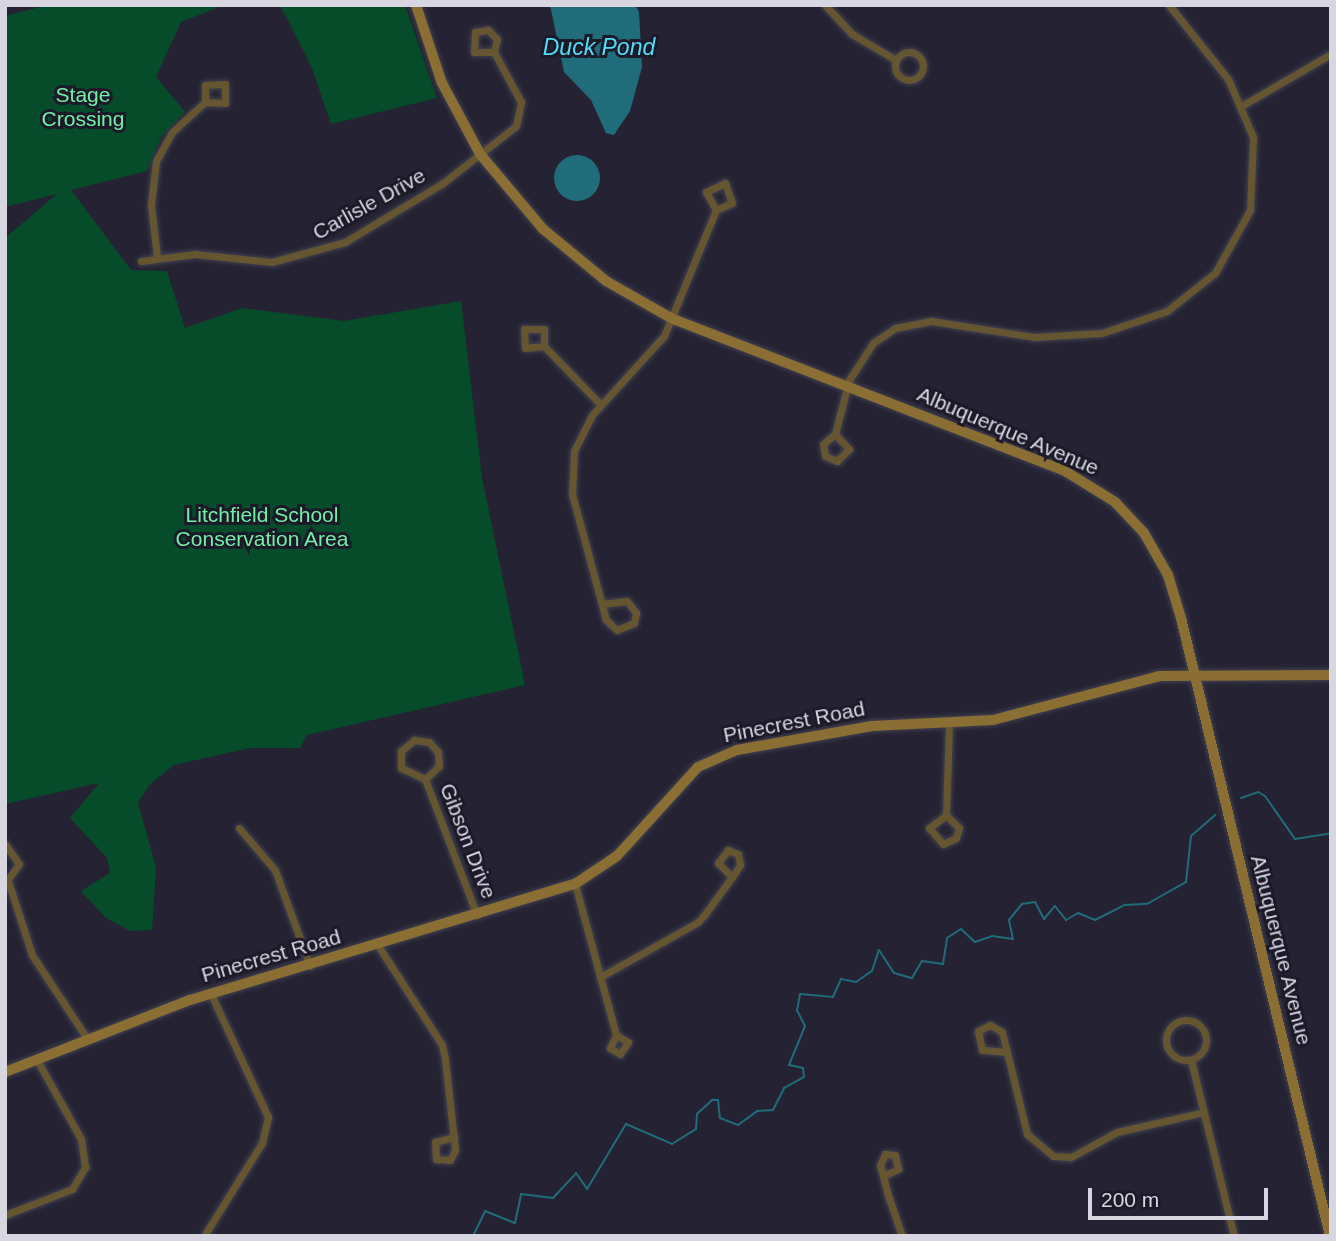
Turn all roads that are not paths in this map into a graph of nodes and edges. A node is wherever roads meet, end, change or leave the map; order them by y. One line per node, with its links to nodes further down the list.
1 (416, 5): 9 (street, Albuquerque Avenue)
2 (825, 5): 6 (street)
3 (1169, 5): 8 (street)
4 (494, 52): 9 (street, Carlisle Drive)
5 (1331, 54): 8 (street)
6 (896, 60)
7 (205, 102): 11 (street)
8 (1243, 105): 15 (street)
9 (480, 154): 11 (street, Carlisle Drive); 13 (street, Albuquerque Avenue)
10 (716, 210): 13 (street)
11 (157, 257): 12 (street, Carlisle Drive)
12 (141, 261)
13 (673, 319): 15 (street, Albuquerque Avenue); 16 (street)
14 (544, 345): 16 (street)
15 (847, 387): 17 (street); 19 (street, Albuquerque Avenue)
16 (601, 405): 18 (street)
17 (835, 434)
18 (602, 604): 18 (street)
19 (1196, 674): 20 (street, Pinecrest Road); 21 (street, Pinecrest Road); 47 (street, Albuquerque Avenue)
20 (1331, 675)
21 (949, 725): 23 (street); 28 (street, Pinecrest Road)
22 (425, 779): 22 (street, Gibson Drive); 29 (street, Gibson Drive)
23 (946, 815): 23 (street)
24 (239, 828): 31 (street)
25 (5, 844): 27 (street)
26 (732, 877): 32 (street)
27 (7, 882): 35 (street)
28 (575, 884): 29 (street, Pinecrest Road); 32 (street)
29 (477, 915): 30 (street, Pinecrest Road)
30 (377, 944): 31 (street, Pinecrest Road); 41 (street)
31 (310, 966): 33 (street, Pinecrest Road)
32 (600, 977): 34 (street)
33 (211, 994): 35 (street, Pinecrest Road); 44 (street)
34 (616, 1035)
35 (88, 1040): 37 (street, Pinecrest Road)
36 (1007, 1052): 36 (street); 40 (street)
37 (37, 1060): 39 (street, Pinecrest Road); 43 (street)
38 (1191, 1060): 38 (street); 40 (street)
39 (5, 1072)
40 (1204, 1112): 46 (street)
41 (454, 1137)
42 (883, 1176): 45 (street)
43 (5, 1215)
44 (208, 1234)
45 (902, 1236)
46 (1234, 1236)
47 (1330, 1236)

